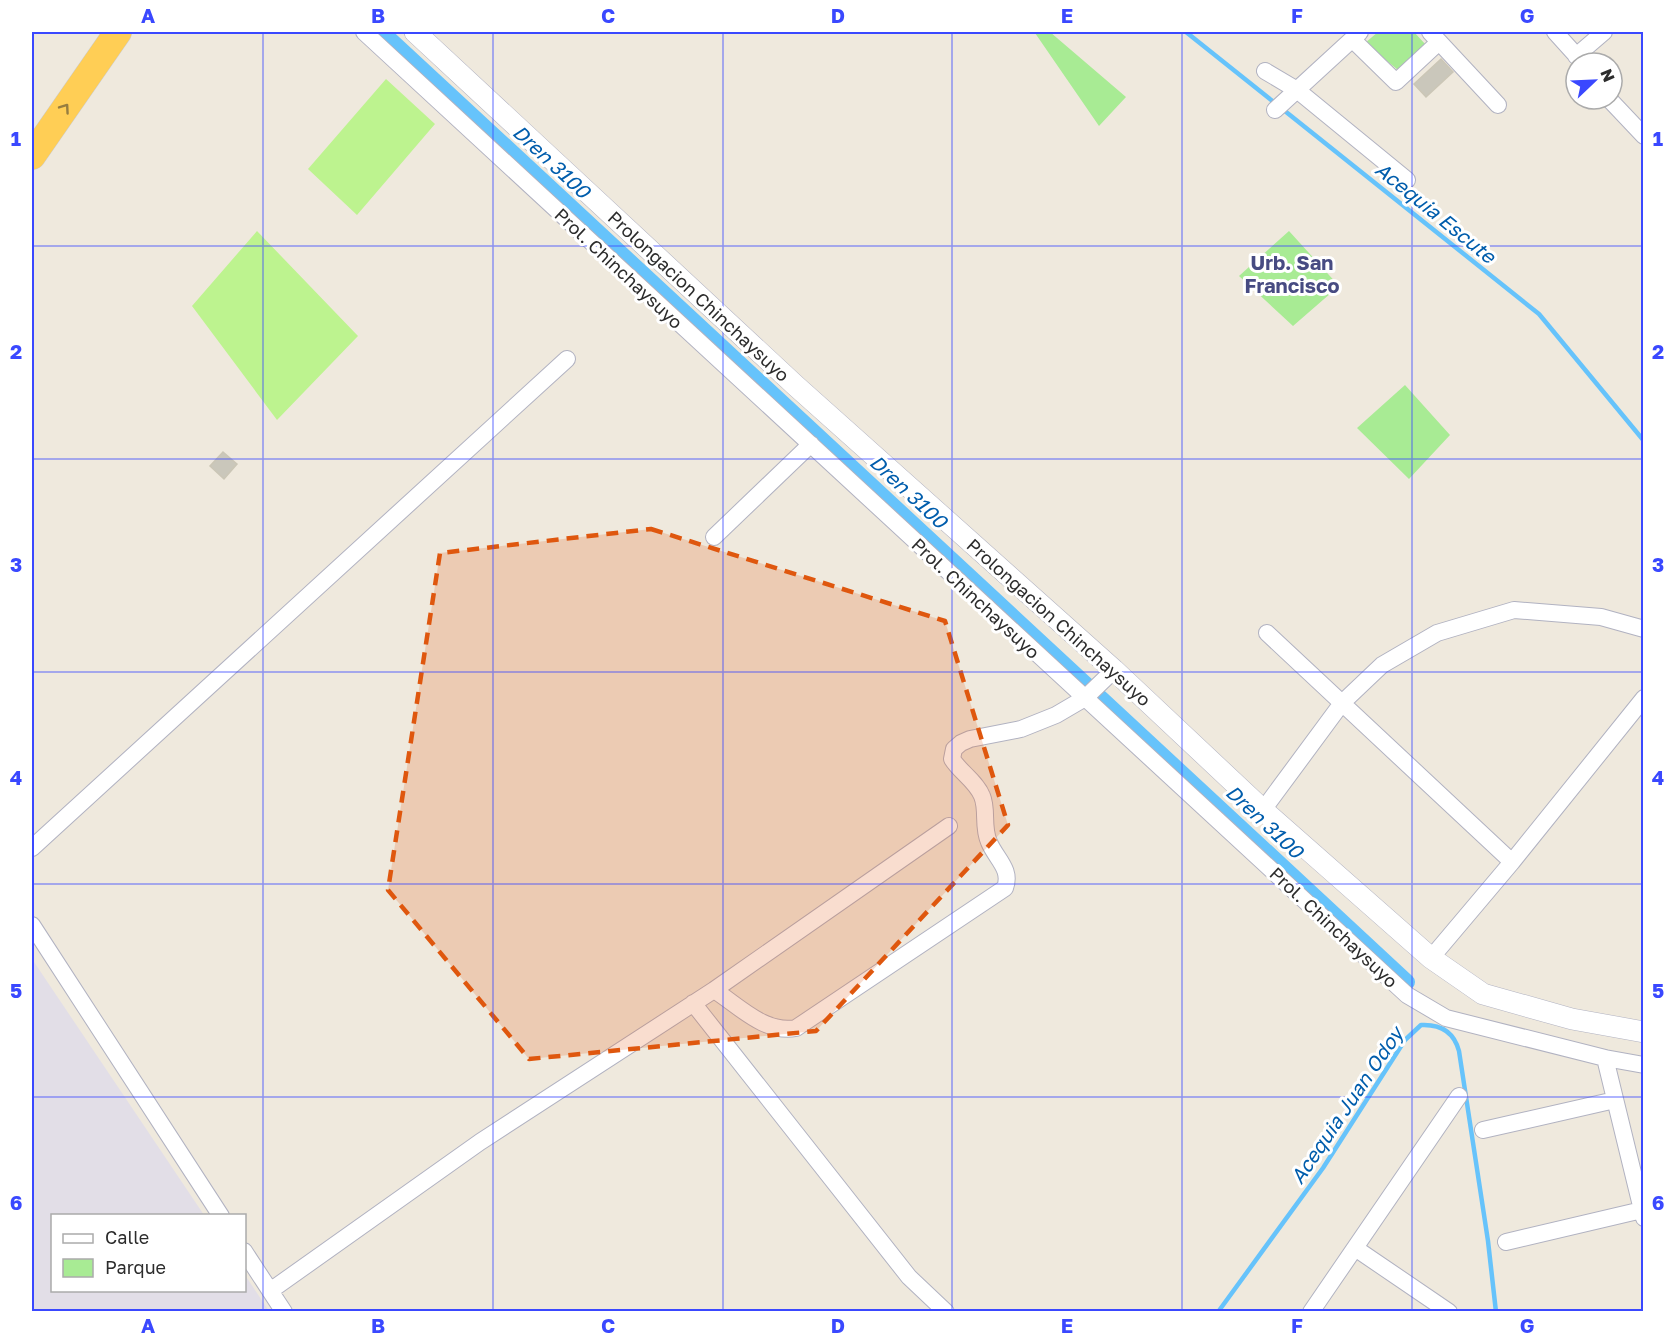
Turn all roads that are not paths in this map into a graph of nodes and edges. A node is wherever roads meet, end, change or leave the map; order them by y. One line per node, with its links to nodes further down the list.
1 (96, 32): 15 (highway)
2 (117, 32): 17 (highway, one-way to 2)
3 (364, 32): 20 (street, Prol. Chinchaysuyo)
4 (415, 32): 24 (street, Prolongacion Chinchaysuyo)
5 (1555, 32): 9 (street)
6 (1601, 32): 10 (street)
7 (1357, 35): 8 (street); 12 (street)
8 (1435, 37): 13 (street)
9 (1572, 51)
10 (1586, 51)
11 (1265, 71): 12 (street)
12 (1286, 101): 18 (street)
13 (1498, 105)
14 (1620, 111): 16 (street)
15 (32, 123)
16 (1643, 136)
17 (32, 156)
18 (1407, 180)
19 (567, 359): 30 (street)
20 (811, 444): 21 (street); 25 (street, Prol. Chinchaysuyo)
21 (714, 537)
22 (1644, 630): 27 (street)
23 (1267, 633): 27 (street)
24 (1109, 675): 25 (street); 28 (street, Prolongacion Chinchaysuyo)
25 (1087, 696): 34 (street); 37 (street, Prol. Chinchaysuyo)
26 (1644, 698): 31 (street)
27 (1342, 703): 28 (street); 31 (street)
28 (1263, 810): 33 (street, Prolongacion Chinchaysuyo)
29 (949, 826): 34 (street)
30 (32, 848)
31 (1512, 862): 33 (street)
32 (32, 925): 42 (street)
33 (1431, 958): 36 (street, Prolongacion Chinchaysuyo)
34 (714, 990): 35 (street)
35 (693, 1003): 47 (street); 49 (street)
36 (1644, 1032)
37 (1605, 1058): 38 (street, Prol. Chinchaysuyo); 40 (street)
38 (1644, 1065)
39 (1459, 1096): 45 (street)
40 (1615, 1100): 41 (street); 43 (street)
41 (1483, 1130)
42 (220, 1214)
43 (1643, 1214): 44 (street)
44 (1506, 1242)
45 (1355, 1248): 50 (street); 51 (street)
46 (246, 1254): 47 (street)
47 (270, 1291): 48 (street)
48 (284, 1311)
49 (946, 1311)
50 (1311, 1311)
51 (1449, 1311)

